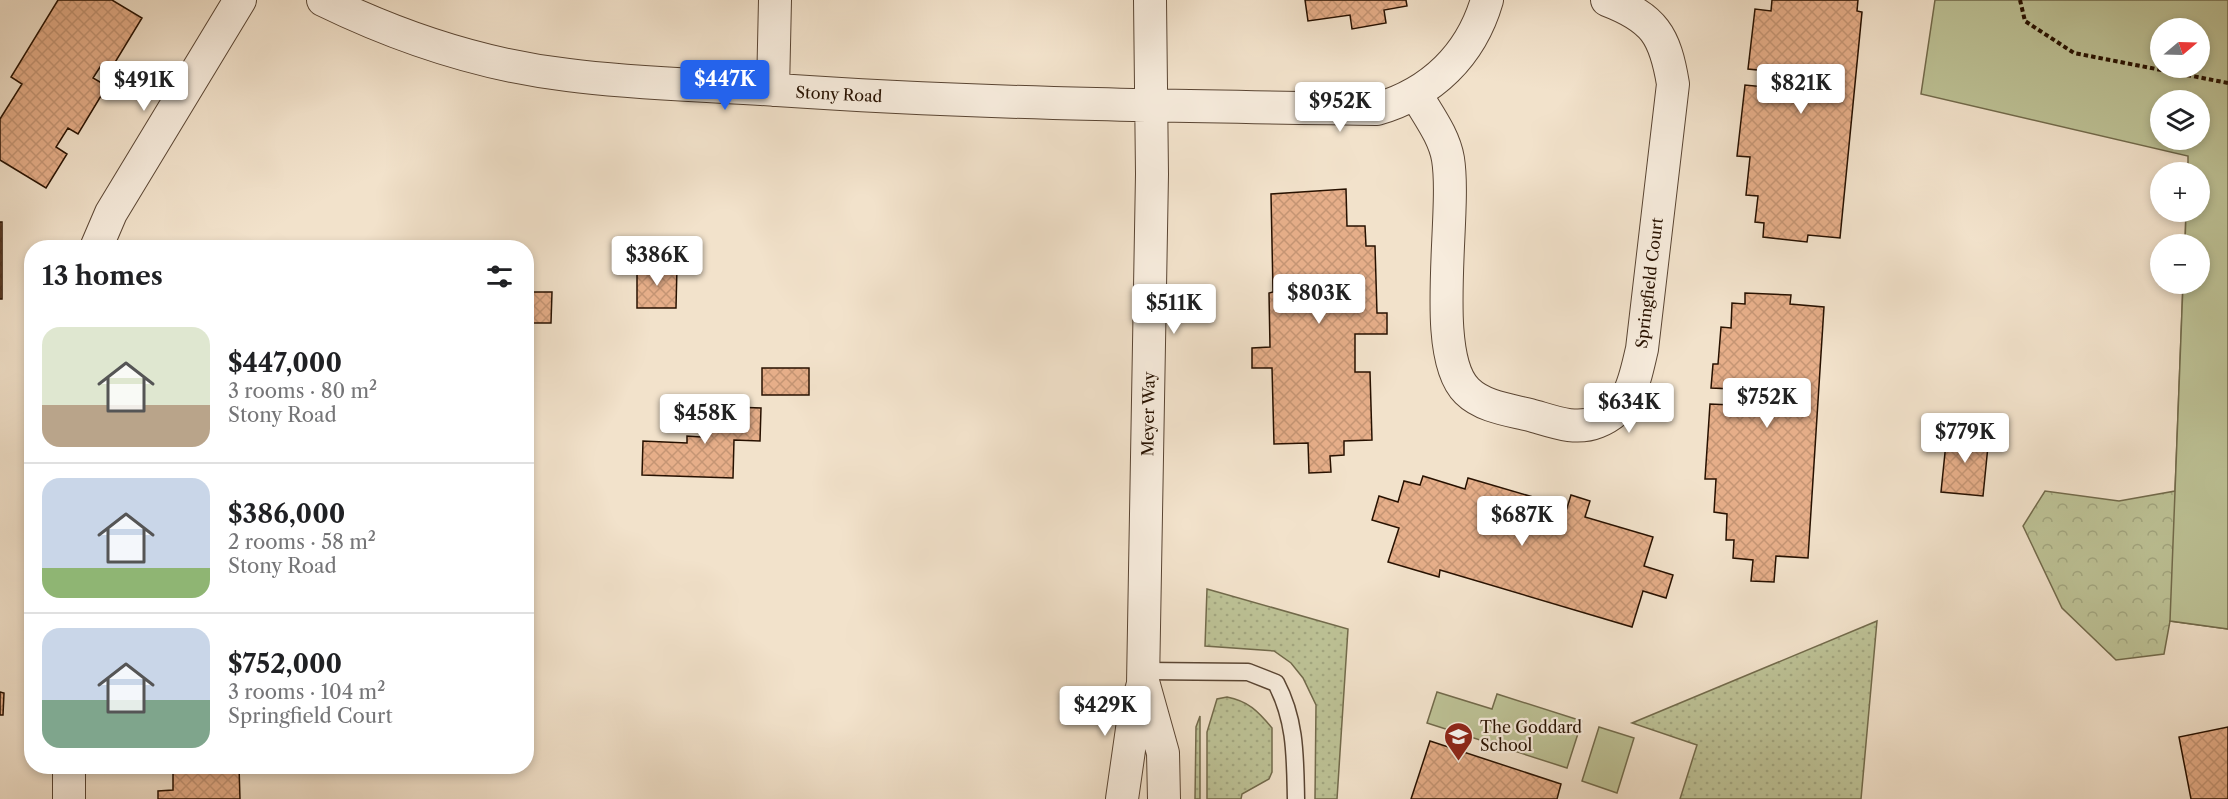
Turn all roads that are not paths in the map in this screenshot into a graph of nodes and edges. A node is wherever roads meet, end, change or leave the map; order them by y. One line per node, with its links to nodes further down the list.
1 (240, 0): 10 (street)
2 (323, 0): 7 (street, Stony Road)
3 (775, 0): 7 (street)
4 (1150, 0): 9 (street, Meyer Way)
5 (1487, 0): 8 (street, Stony Road)
6 (1607, 0): 8 (street, Springfield Court)
7 (773, 90): 9 (street, Stony Road)
8 (1416, 94): 9 (street, Stony Road)
9 (1152, 105): 11 (street, Meyer Way)
10 (99, 240)
11 (1144, 678): 14 (street, Meyer Way); 15 (street, Meyer Way); 16 (lane)
12 (69, 774): 13 (street)
13 (69, 799)
14 (1122, 799)
15 (1164, 799)
16 (1296, 799)

